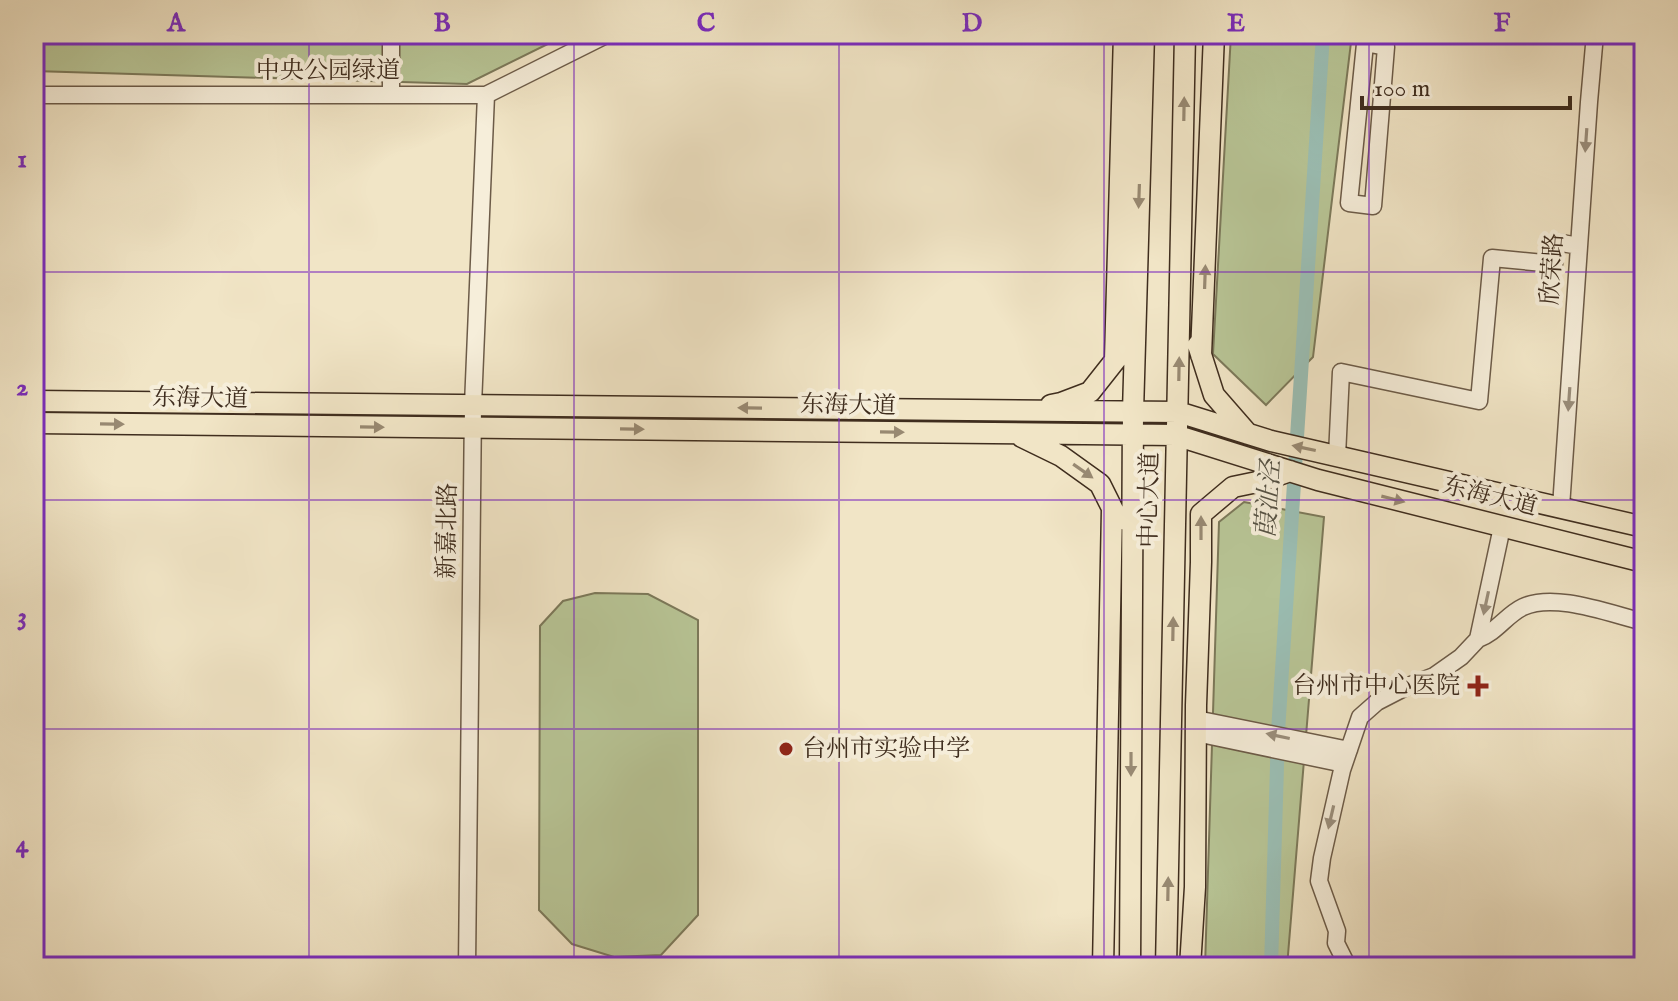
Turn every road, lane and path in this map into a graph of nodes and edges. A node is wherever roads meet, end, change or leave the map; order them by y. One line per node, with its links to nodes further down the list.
1 (391, 34): 10 (street)
2 (608, 34): 11 (street, 中央公园绿道)
3 (1124, 34): 16 (main road)
4 (1144, 34): 14 (main road, 中心大道, one-way to 14)
5 (1185, 34): 13 (main road, 中心大道, one-way to 5)
6 (1214, 34): 15 (main road, one-way to 6)
7 (1595, 34): 12 (street, 欣荣路, one-way to 12)
8 (1366, 38): 8 (street)
9 (34, 95): 10 (street, 中央公园绿道)
10 (391, 95): 11 (street, 中央公园绿道)
11 (486, 95): 18 (street, 新嘉北路)
12 (1579, 246): 28 (street); 30 (street, 欣荣路, one-way to 30)
13 (1181, 296): 15 (main road); 21 (main road, 中心大道, one-way to 13)
14 (1135, 333): 16 (main road); 20 (main road, 中心大道)
15 (1201, 355): 25 (main road)
16 (1115, 359): 19 (main road)
17 (34, 401): 18 (main road, 东海大道)
18 (473, 405): 19 (main road, 东海大道, one-way to 18); 23 (street, 新嘉北路)
19 (1026, 411): 20 (main road, 东海大道)
20 (1133, 412): 21 (main road, 东海大道); 26 (main road, 中心大道)
21 (1178, 412): 25 (main road, 东海大道); 27 (main road, 中心大道)
22 (34, 423): 23 (main road, 东海大道, one-way to 23)
23 (473, 428): 24 (main road, 东海大道, one-way to 24); 44 (street, 新嘉北路)
24 (1015, 433): 26 (main road, 东海大道); 31 (main road, one-way to 31)
25 (1248, 434): 28 (main road, 东海大道, one-way to 25)
26 (1133, 435): 27 (main road, 东海大道); 35 (main road, 中心大道)
27 (1177, 435): 29 (main road, 东海大道); 42 (main road, 中心大道, one-way to 27)
28 (1337, 456): 30 (main road, 东海大道)
29 (1291, 472): 32 (main road, 东海大道, one-way to 32); 38 (main road, one-way to 29)
30 (1561, 507): 33 (main road, 东海大道)
31 (1112, 509): 35 (main road); 40 (main road)
32 (1502, 527): 34 (main road, 东海大道); 37 (street, one-way to 37)
33 (1644, 527)
34 (1644, 562)
35 (1132, 581): 39 (main road, 中心大道)
36 (1644, 622): 37 (street)
37 (1478, 639): 43 (street)
38 (1197, 662): 41 (main road); 42 (main road)
39 (1131, 707): 40 (main road); 46 (main road, 中心大道, one-way to 46)
40 (1108, 708): 45 (main road)
41 (1196, 726): 43 (street); 48 (main road)
42 (1170, 750): 47 (main road, 中心大道, one-way to 42)
43 (1346, 757): 49 (street, one-way to 49)
44 (467, 967)
45 (1103, 967)
46 (1130, 967)
47 (1166, 967)
48 (1190, 967)
49 (1348, 967)

